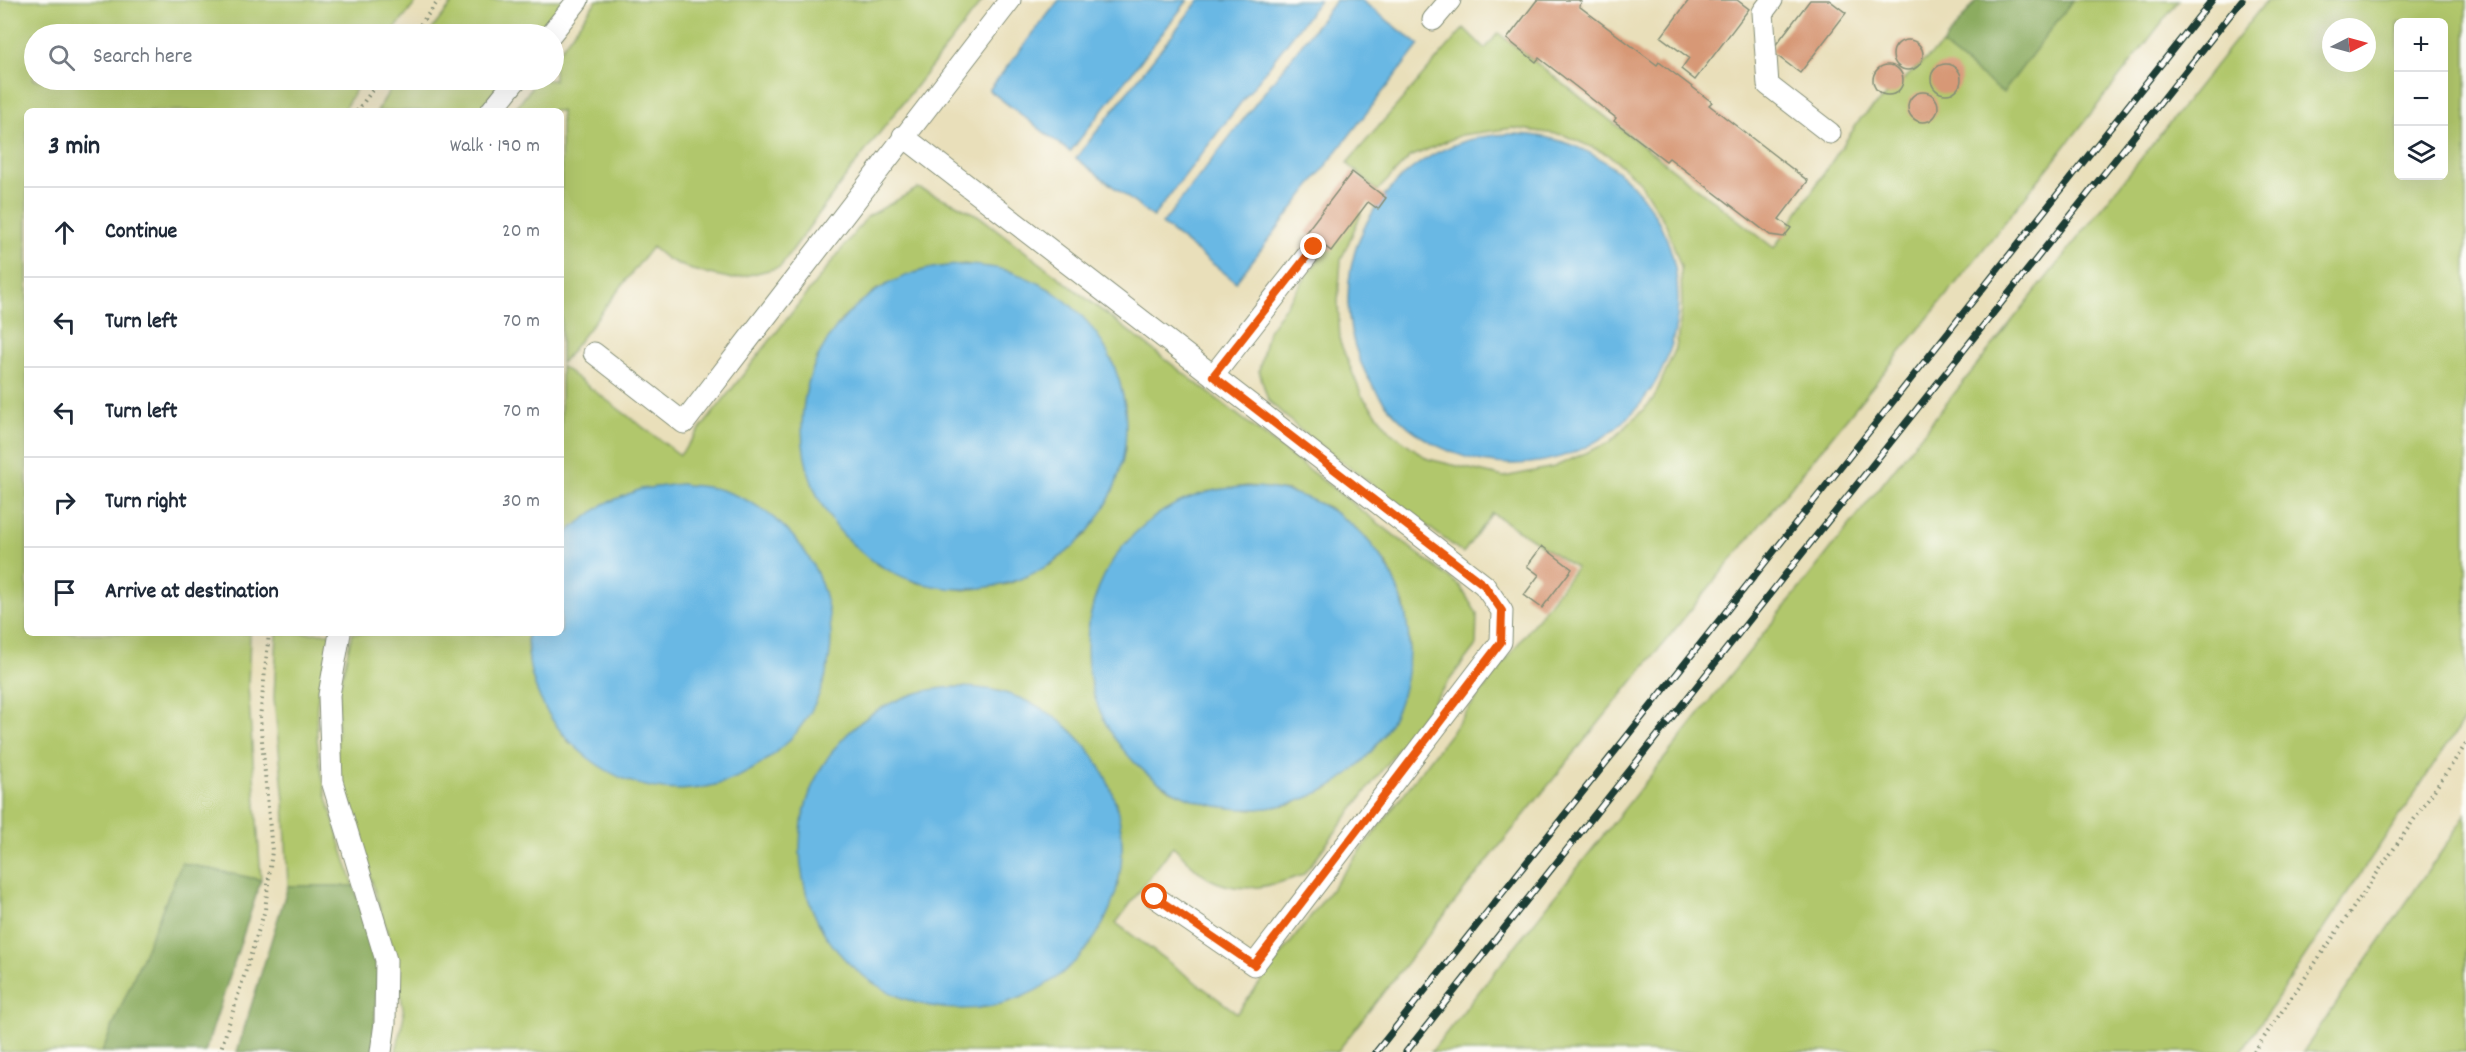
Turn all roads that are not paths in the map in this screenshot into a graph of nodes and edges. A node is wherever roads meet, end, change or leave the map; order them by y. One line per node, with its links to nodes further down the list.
1 (578, 0): 6 (lane)
2 (1010, 0): 10 (lane)
3 (1450, 0): 5 (lane)
4 (1772, 0): 9 (lane)
5 (1433, 21)
6 (559, 24)
7 (508, 90): 8 (lane)
8 (493, 108)
9 (1830, 133)
10 (903, 136): 12 (lane); 13 (lane)
11 (1314, 247): 13 (lane)
12 (594, 353)
13 (1213, 376): 15 (lane)
14 (339, 636): 16 (lane)
15 (1155, 897)
16 (381, 1052)

